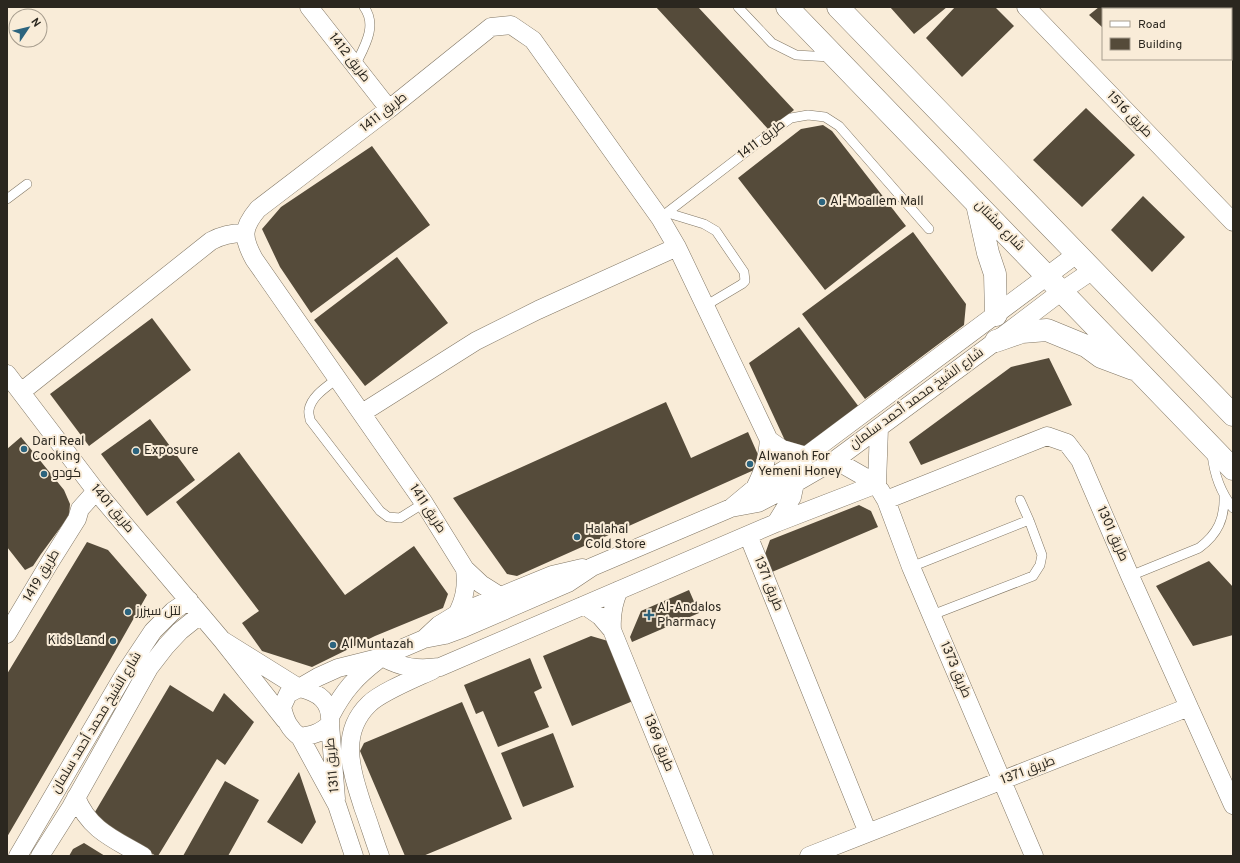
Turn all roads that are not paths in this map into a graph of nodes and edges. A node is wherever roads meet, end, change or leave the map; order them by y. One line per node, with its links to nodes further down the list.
1 (309, 7): 8 (street, طريق 1412)
2 (364, 7): 8 (lane)
3 (738, 7): 7 (lane)
4 (787, 7): 7 (street, شارع مشتان)
5 (838, 7): 18 (street)
6 (1026, 7): 14 (street, طريق 1516)
7 (836, 57): 12 (street, شارع مشتان)
8 (355, 66): 9 (street, طريق 1412)
9 (389, 109): 13 (street, طريق 1411); 16 (street, طريق 1411)
10 (27, 184): 11 (lane)
11 (7, 199)
12 (977, 204): 20 (street, شارع مشتان); 22 (street)
13 (664, 216): 15 (lane, طريق 1411); 17 (street, طريق 1411); 21 (lane)
14 (1233, 222)
15 (929, 229)
16 (244, 233): 26 (street, طريق 1411); 27 (street)
17 (677, 246): 21 (street, طريق 1411); 28 (street)
18 (1078, 253): 19 (street); 20 (street, شارع الشيخ محمد أحمد سلمان)
19 (1093, 270): 20 (street, شارع الشيخ محمد أحمد سلمان); 29 (street)
20 (1055, 284): 22 (street, شارع الشيخ محمد أحمد سلمان); 23 (street, شارع الشيخ محمد أحمد سلمان); 24 (street, شارع مشتان)
21 (705, 306): 31 (street, طريق 1411)
22 (996, 314): 33 (street, شارع الشيخ محمد أحمد سلمان)
23 (996, 341): 24 (street); 30 (street, شارع الشيخ محمد أحمد سلمان)
24 (1138, 370): 32 (street, شارع مشتان)
25 (7, 374): 27 (street, طريق 1401)
26 (338, 378): 28 (street, طريق 1411); 43 (lane)
27 (21, 392): 40 (street, طريق 1401)
28 (362, 413): 43 (street, طريق 1411)
29 (1233, 415)
30 (879, 428): 34 (street, شارع الشيخ محمد أحمد سلمان); 37 (street)
31 (769, 440): 33 (street); 38 (street)
32 (1211, 445): 35 (street, شارع مشتان); 39 (lane)
33 (806, 456): 38 (street, شارع الشيخ محمد أحمد سلمان)
34 (835, 460): 36 (street, شارع الشيخ محمد أحمد سلمان); 37 (street)
35 (1233, 468)
36 (795, 483): 44 (street, شارع الشيخ محمد أحمد سلمان); 47 (street)
37 (877, 484): 41 (street, طريق 1373); 47 (street)
38 (754, 488): 44 (street, شارع الشيخ محمد أحمد سلمان)
39 (1224, 495): 45 (lane); 52 (lane)
40 (101, 497): 55 (street, طريق 1401); 62 (street, طريق 1419)
41 (886, 500): 49 (street, طريق 1373); 52 (street, طريق 1301)
42 (1020, 500): 46 (lane)
43 (424, 503): 51 (street, طريق 1411)
44 (731, 508): 50 (street, شارع الشيخ محمد أحمد سلمان)
45 (1233, 508)
46 (1029, 520): 49 (lane); 60 (lane)
47 (776, 524): 48 (street)
48 (748, 535): 53 (street); 76 (street, طريق 1371)
49 (911, 566): 60 (street, طريق 1373)
50 (592, 567): 54 (street, شارع الشيخ محمد أحمد سلمان); 57 (street, شارع الشيخ محمد أحمد سلمان)
51 (465, 569): 54 (street, طريق 1411); 58 (street)
52 (1130, 576): 68 (street, طريق 1301)
53 (620, 590): 56 (street); 61 (street, طريق 1369)
54 (500, 596): 57 (street, شارع الشيخ محمد أحمد سلمان)
55 (189, 600): 59 (street, طريق 1401); 77 (street, شارع الشيخ محمد أحمد سلمان)
56 (584, 605): 61 (street, طريق 1369); 66 (street)
57 (481, 612): 58 (street, شارع الشيخ محمد أحمد سلمان); 63 (street, شارع الشيخ محمد أحمد سلمان)
58 (457, 614): 63 (street, شارع الشيخ محمد أحمد سلمان)
59 (200, 615): 64 (street, طريق 1401); 73 (street, شارع الشيخ محمد أحمد سلمان)
60 (932, 615): 72 (street, طريق 1373)
61 (612, 630): 82 (street, طريق 1369)
62 (7, 634)
63 (424, 639): 65 (street, شارع الشيخ محمد أحمد سلمان)
64 (222, 640): 67 (street, طريق 1401); 69 (street, طريق 1401)
65 (382, 657): 66 (street); 67 (street, شارع الشيخ محمد أحمد سلمان); 70 (street, شارع الشيخ محمد أحمد سلمان)
66 (440, 667): 81 (street)
67 (298, 688): 69 (street); 70 (street)
68 (1189, 708): 72 (street, طريق 1371); 75 (street, طريق 1301)
69 (286, 720): 71 (street)
70 (330, 720): 71 (street); 74 (street, طريق 1311)
71 (300, 737): 74 (street, طريق 1311)
72 (1002, 781): 76 (street, طريق 1371); 84 (street, طريق 1373)
73 (76, 797): 78 (street, شارع الشيخ محمد أحمد سلمان); 79 (street)
74 (337, 805): 80 (street, طريق 1311)
75 (1233, 805)
76 (868, 833): 83 (street, طريق 1371)
77 (18, 856)
78 (40, 856)
79 (143, 856)
80 (354, 856)
81 (380, 856)
82 (704, 856)
83 (809, 856)
84 (1034, 856)

